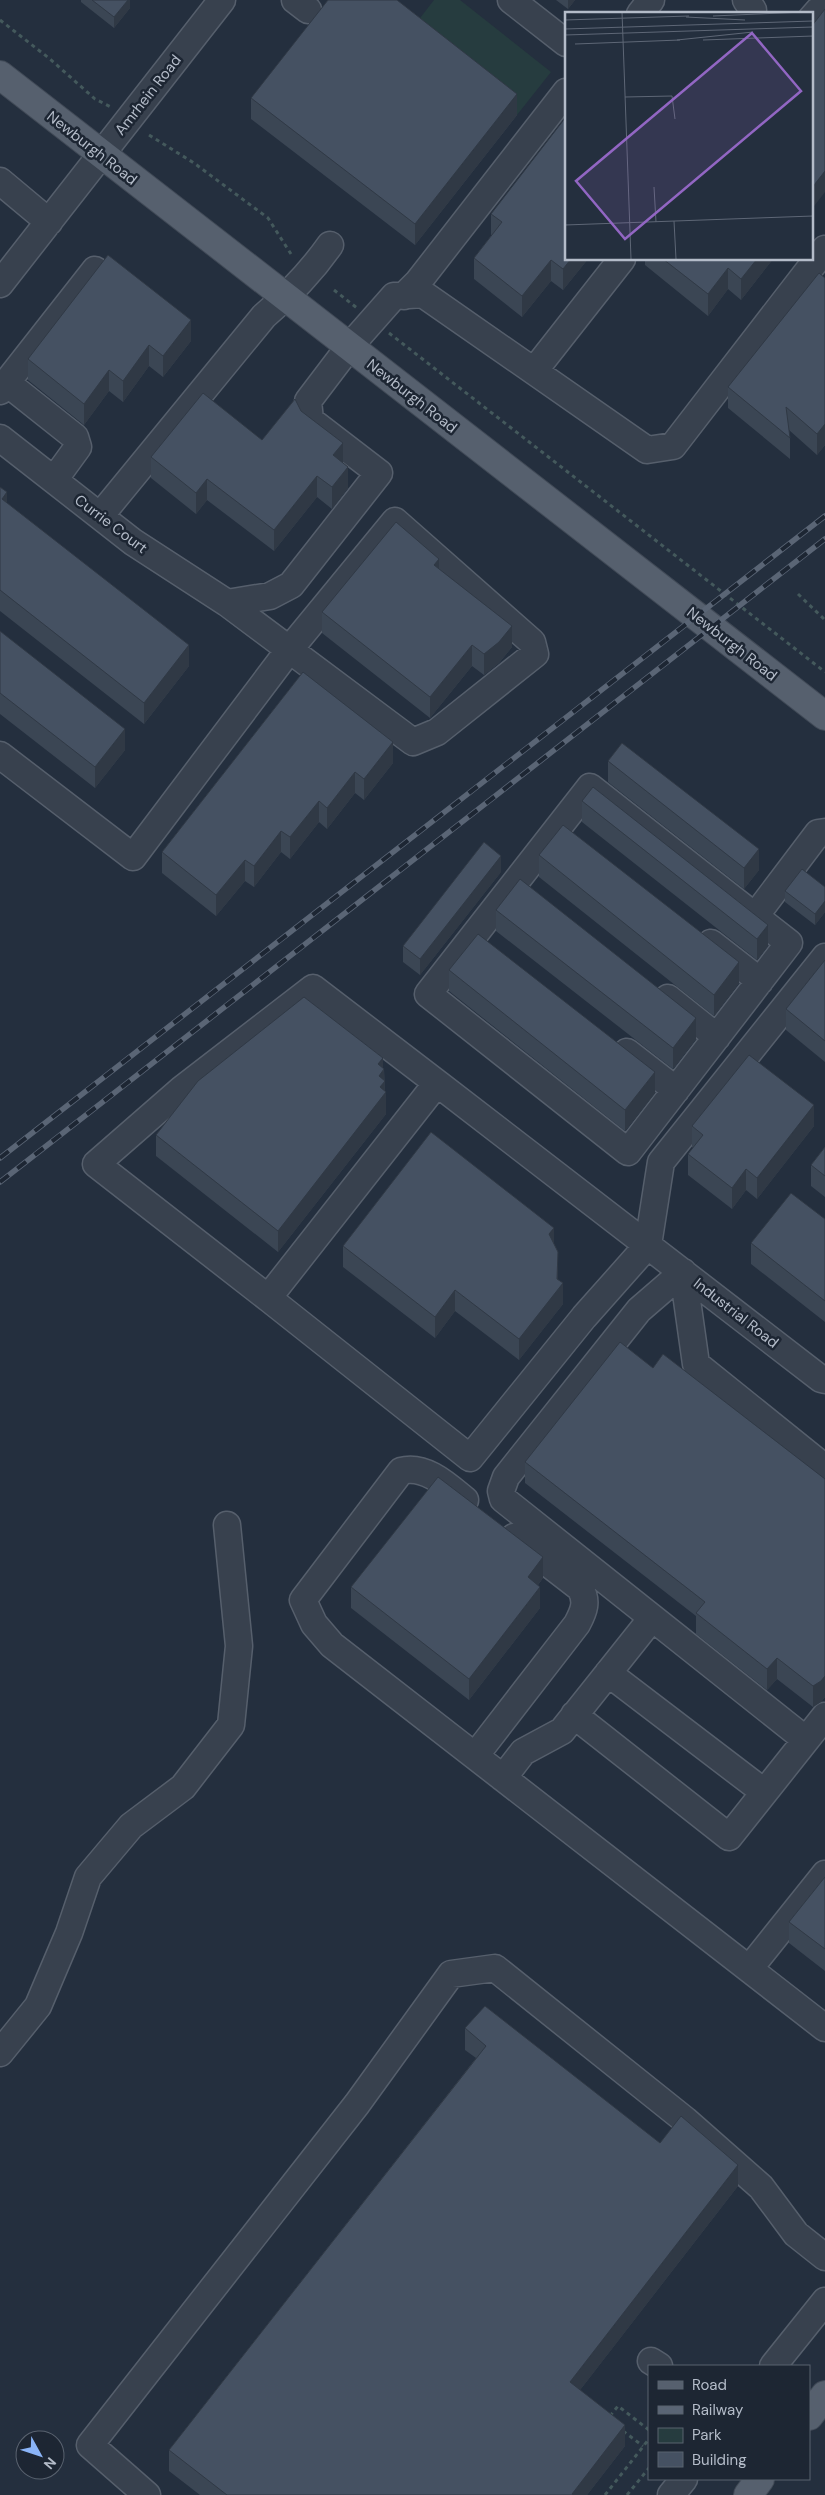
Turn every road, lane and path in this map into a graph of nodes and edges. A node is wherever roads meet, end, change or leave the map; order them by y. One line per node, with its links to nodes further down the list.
1 (222, 0): 15 (street, Amrhein Road)
2 (511, 0): 10 (street)
3 (651, 0): 6 (street)
4 (746, 0): 7 (street)
5 (825, 8): 8 (street)
6 (642, 12)
7 (752, 12)
8 (812, 19)
9 (0, 20): 13 (path)
10 (565, 42)
11 (0, 75): 15 (main road, Newburgh Road)
12 (565, 93): 25 (street)
13 (110, 107)
14 (149, 135): 20 (path)
15 (102, 155): 17 (street, Amrhein Road); 26 (main road, Newburgh Road)
16 (0, 181): 17 (street)
17 (49, 222): 23 (street, Amrhein Road)
18 (330, 245): 26 (street)
19 (825, 250): 30 (street)
20 (291, 254)
21 (621, 260): 30 (street)
22 (95, 270): 31 (street)
23 (0, 284)
24 (334, 290): 27 (path)
25 (404, 296): 29 (street); 30 (street)
26 (287, 297): 29 (main road, Newburgh Road); 34 (street)
27 (359, 309)
28 (389, 332): 39 (path)
29 (349, 347): 36 (street); 40 (main road, Newburgh Road)
30 (534, 371)
31 (3, 387): 33 (street)
32 (0, 438): 33 (street, Currie Court)
33 (54, 480): 34 (street, Currie Court)
34 (100, 516): 36 (street, Currie Court)
35 (798, 594): 37 (path)
36 (227, 602): 38 (street, Currie Court)
37 (825, 620)
38 (289, 650): 38 (street); 41 (street)
39 (825, 672)
40 (825, 716)
41 (0, 754)
42 (560, 824): 44 (street); 45 (street); 53 (street)
43 (825, 832): 45 (street)
44 (583, 842)
45 (756, 915): 48 (street)
46 (691, 927): 48 (street)
47 (825, 957): 54 (street)
48 (760, 981): 51 (street)
49 (648, 982): 51 (street)
50 (606, 1036): 53 (street)
51 (717, 1036): 53 (street)
52 (437, 1083): 54 (street, Industrial Road); 56 (street); 56 (street, Industrial Road)
53 (676, 1090)
54 (648, 1245): 55 (street, Industrial Road); 56 (street)
55 (683, 1272): 57 (street, Industrial Road); 58 (street); 60 (street)
56 (268, 1298)
57 (825, 1380)
58 (824, 1461)
59 (227, 1525): 71 (street)
60 (652, 1618): 61 (street); 64 (street)
61 (608, 1673): 62 (street); 67 (street)
62 (574, 1715): 66 (street); 67 (street)
63 (825, 1716): 64 (street)
64 (806, 1740): 67 (street)
65 (475, 1756): 65 (street); 66 (street)
66 (503, 1778): 69 (street)
67 (764, 1792)
68 (825, 1874): 69 (street)
69 (748, 1969): 70 (street)
70 (825, 2028)
71 (0, 2054)
72 (825, 2257): 85 (street)
73 (825, 2301): 74 (street)
74 (774, 2365)
75 (825, 2396): 76 (main road)
76 (810, 2415)
77 (607, 2420): 78 (path)
78 (648, 2429)
79 (621, 2430): 81 (path)
80 (648, 2440): 81 (path)
81 (643, 2446): 86 (path)
82 (648, 2469): 87 (path)
83 (683, 2480): 88 (street)
84 (759, 2480): 89 (main road)
85 (147, 2495)
86 (605, 2495)
87 (627, 2495)
88 (671, 2495)
89 (748, 2495)

